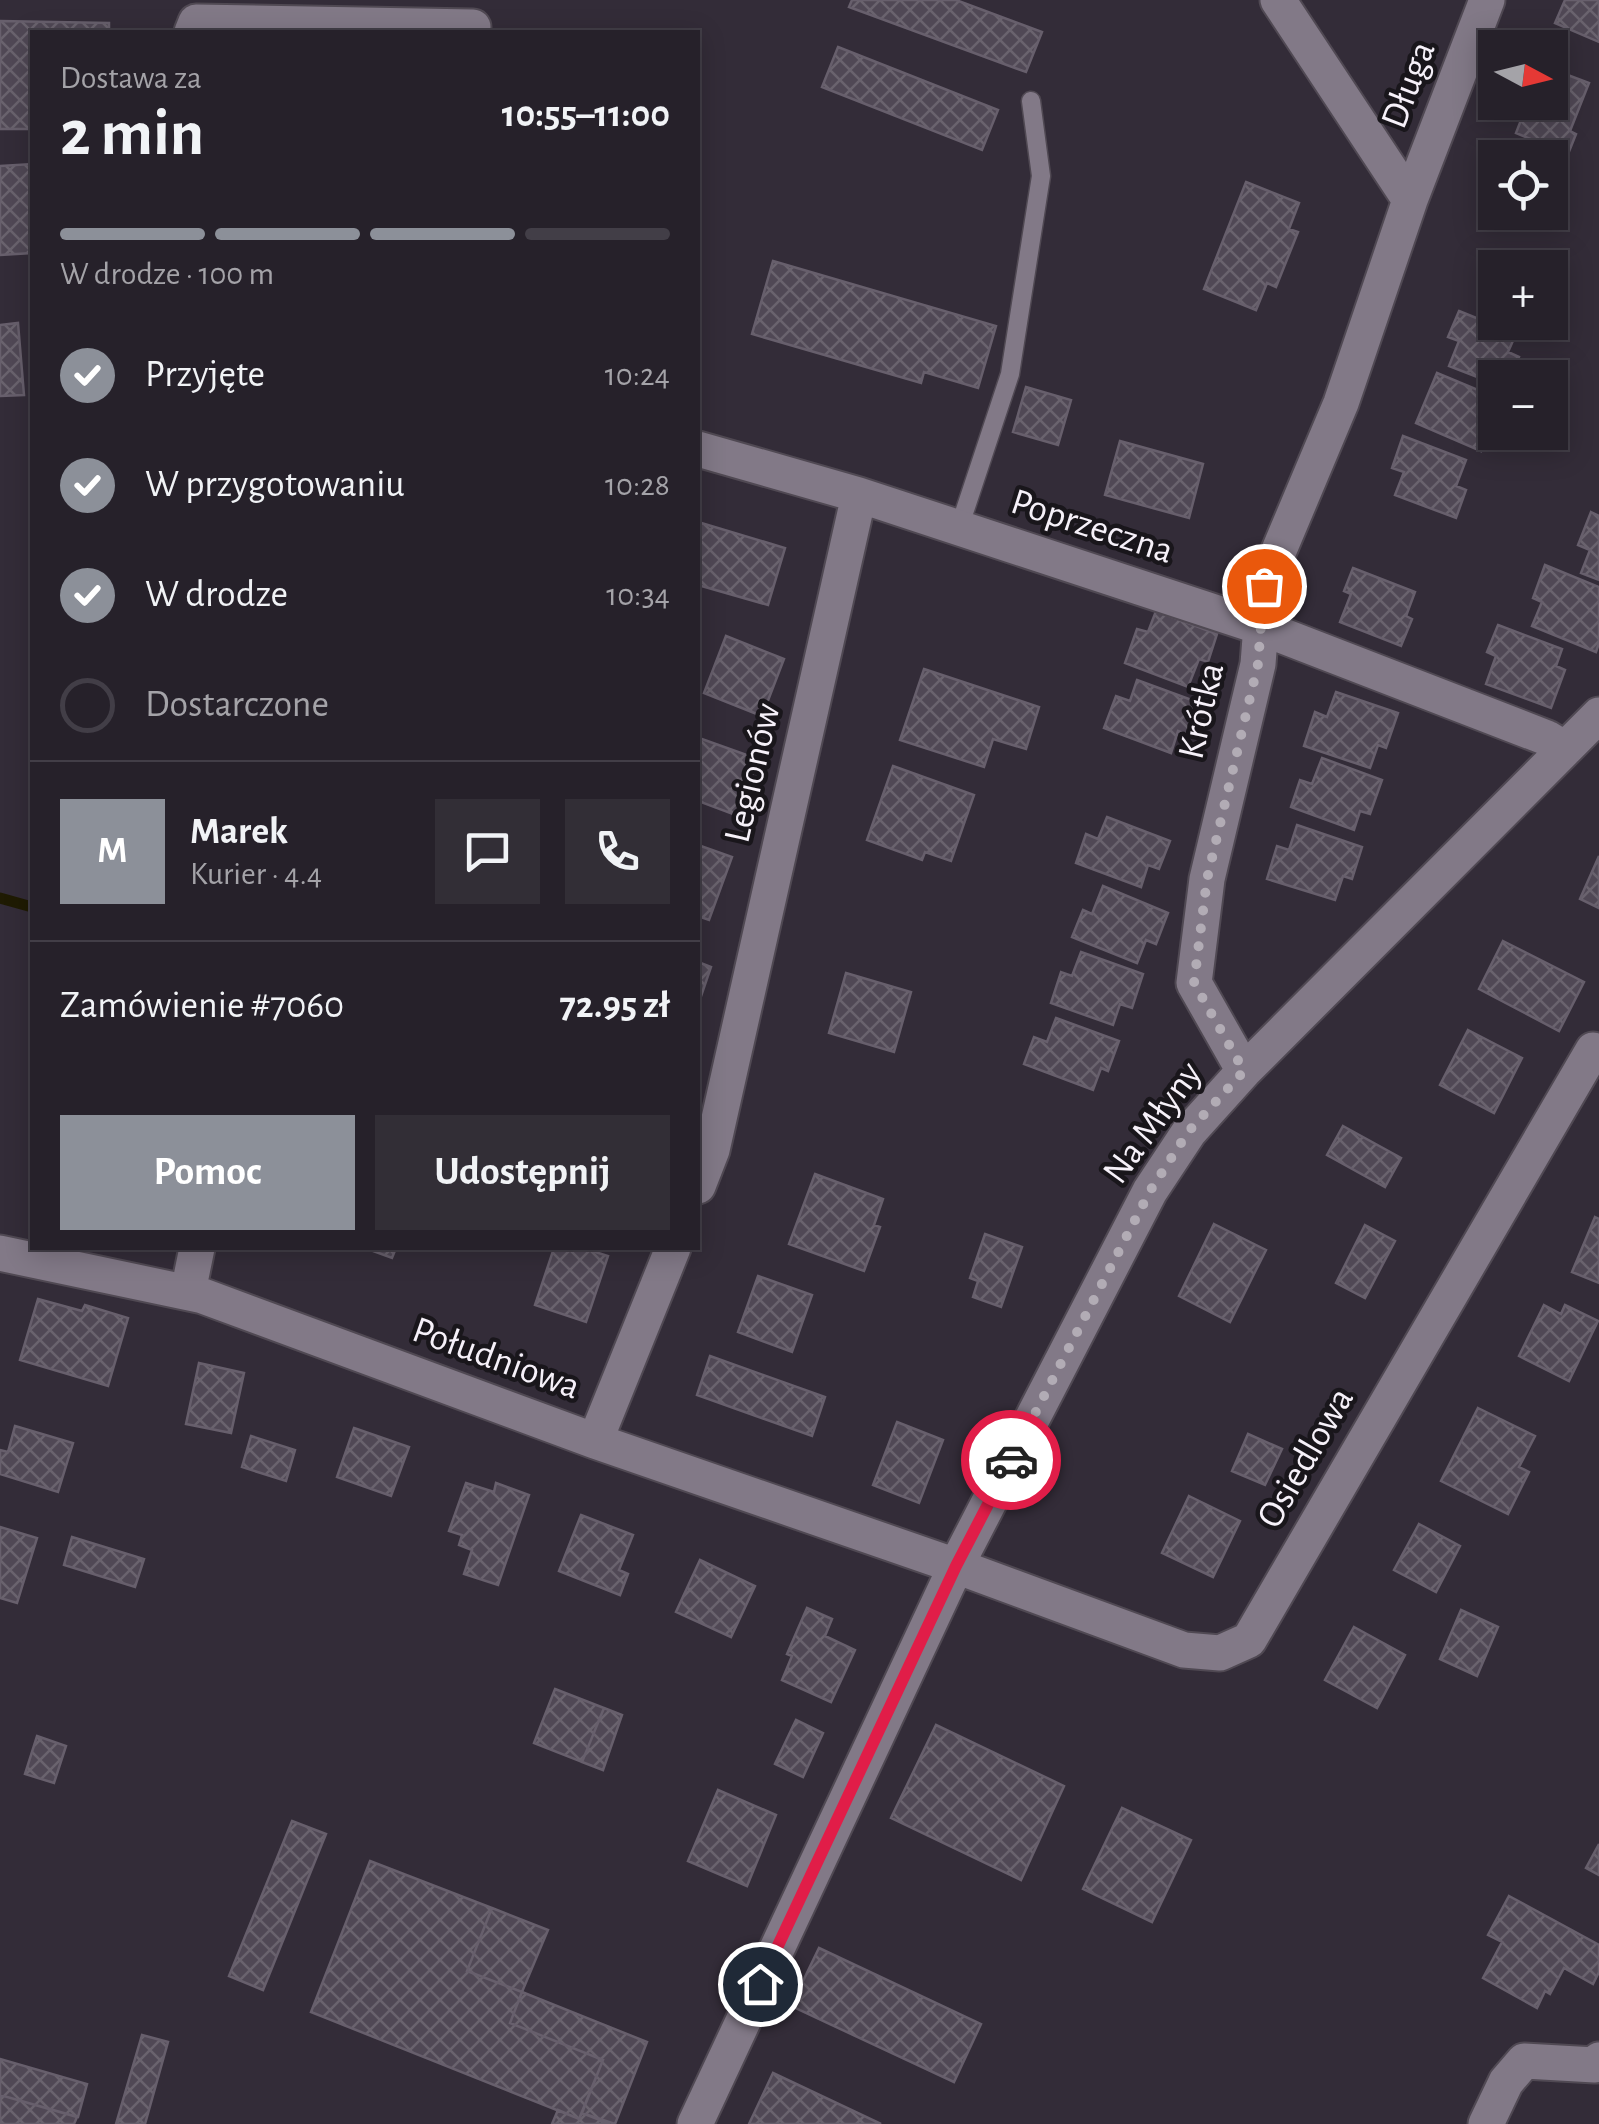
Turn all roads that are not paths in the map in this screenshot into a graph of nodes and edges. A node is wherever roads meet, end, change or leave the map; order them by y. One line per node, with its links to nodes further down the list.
1 (1278, 0): 6 (street)
2 (1487, 0): 6 (street, Długa)
3 (195, 18): 4 (street)
4 (475, 20)
5 (1031, 101): 9 (lane)
6 (1410, 200): 10 (street, Krótka)
7 (700, 450): 8 (street, Poprzeczna)
8 (859, 494): 9 (street, Poprzeczna); 15 (street, Legionów)
9 (959, 528): 10 (street, Poprzeczna)
10 (1260, 627): 12 (street, Poprzeczna); 14 (street, Krótka)
11 (1599, 715): 12 (street, Na Młyny)
12 (1565, 750): 14 (street, Na Młyny)
13 (1592, 1050): 21 (street, Osiedlowa)
14 (1244, 1071): 21 (street, Na Młyny)
15 (700, 1181)
16 (197, 1250): 19 (street)
17 (672, 1250): 20 (street)
18 (0, 1253): 19 (street, Południowa)
19 (188, 1292): 20 (street, Południowa)
20 (596, 1440): 21 (street, Południowa)
21 (956, 1566): 23 (street, Na Młyny)
22 (1599, 2060): 24 (street)
23 (695, 2124)
24 (1486, 2124)

